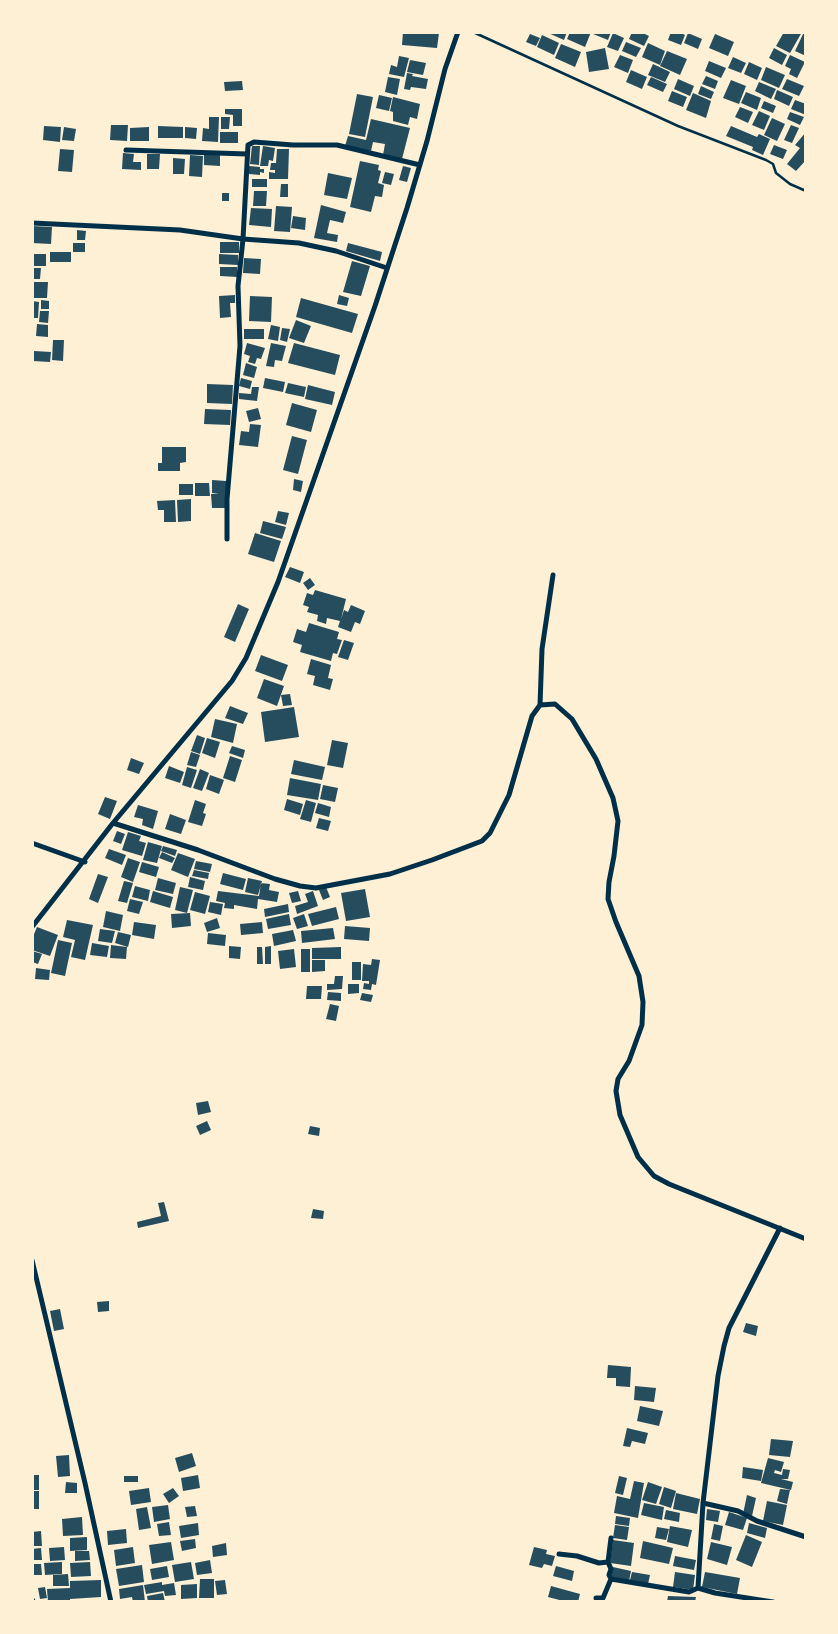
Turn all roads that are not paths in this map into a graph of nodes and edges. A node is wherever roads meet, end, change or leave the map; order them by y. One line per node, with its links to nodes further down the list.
1 (458, 32): 4 (street)
2 (126, 150): 3 (street)
3 (247, 154): 4 (street); 6 (street)
4 (420, 165): 7 (street)
5 (32, 224): 6 (street)
6 (243, 239): 7 (street); 8 (street)
7 (387, 268): 11 (street)
8 (227, 539)
9 (554, 575): 10 (street)
10 (540, 705): 11 (street); 15 (street)
11 (113, 823): 13 (street)
12 (32, 843): 13 (street)
13 (84, 862): 14 (street)
14 (32, 927)
15 (780, 1228): 16 (street); 18 (street)
16 (806, 1239)
17 (32, 1260): 26 (street)
18 (703, 1504): 19 (street); 24 (street)
19 (806, 1537)
20 (611, 1538): 22 (street)
21 (559, 1554): 22 (street)
22 (608, 1562): 23 (street)
23 (611, 1579): 24 (street); 25 (street)
24 (698, 1588): 27 (street)
25 (596, 1598)
26 (110, 1602)
27 (773, 1602)

